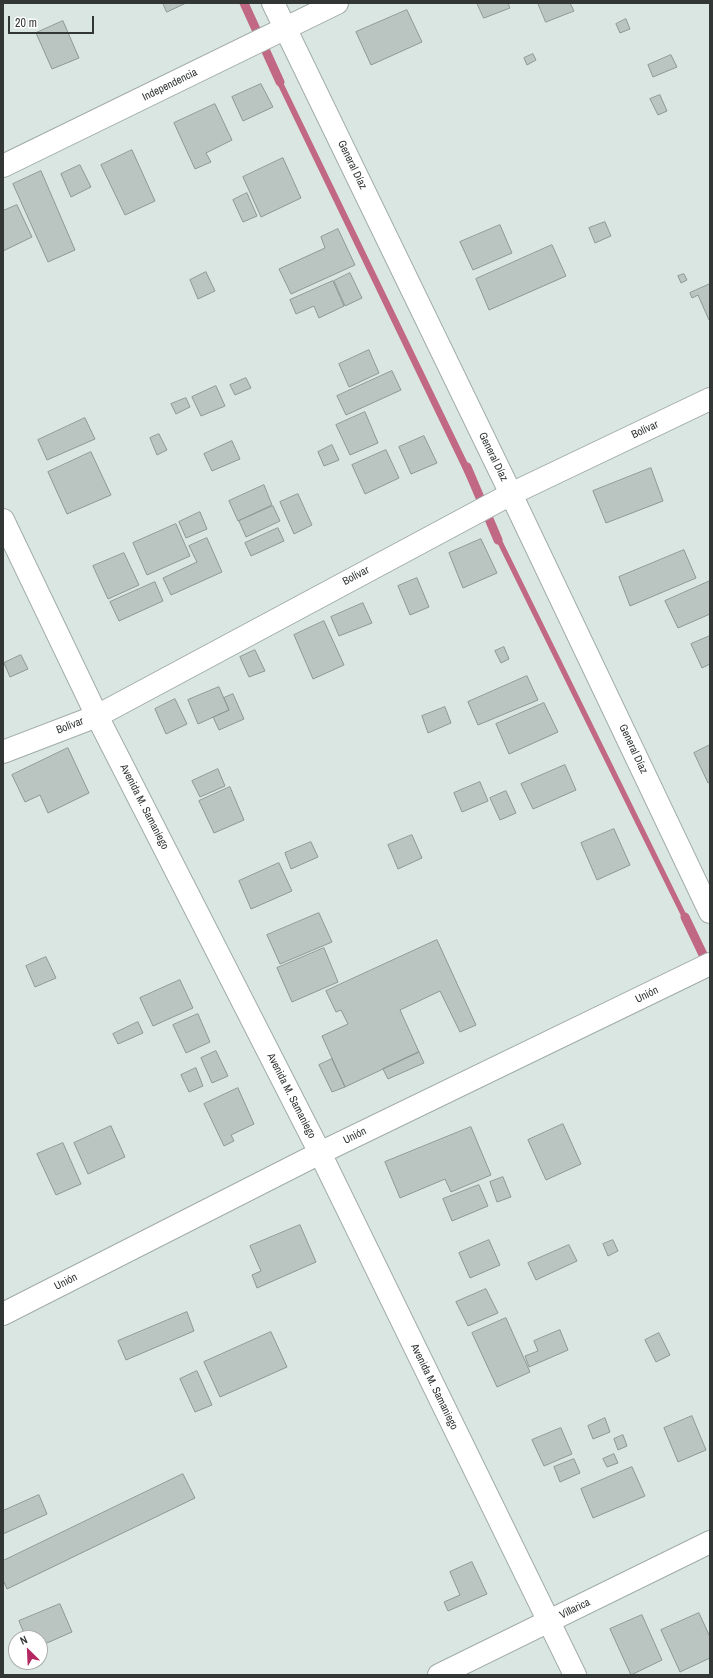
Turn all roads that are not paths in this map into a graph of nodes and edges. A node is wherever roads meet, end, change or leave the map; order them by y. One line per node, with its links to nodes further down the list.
1 (274, 3): 3 (street, General Díaz)
2 (337, 3): 3 (street, Independencia)
3 (286, 29): 4 (street, Independencia); 6 (street, General Díaz)
4 (3, 166)
5 (710, 400): 6 (street, Bolívar)
6 (511, 494): 8 (street, Bolívar); 10 (street, General Díaz)
7 (3, 520): 8 (street, Avenida M. Samaniego)
8 (97, 716): 9 (street, Bolívar); 12 (street, Avenida M. Samaniego)
9 (3, 752)
10 (710, 912)
11 (705, 966): 12 (street, Unión)
12 (320, 1153): 13 (street, Unión); 15 (street, Avenida M. Samaniego)
13 (3, 1314)
14 (710, 1542): 15 (street, Villarica)
15 (548, 1622): 16 (street, Villarica); 17 (street, Avenida M. Samaniego)
16 (439, 1675)
17 (574, 1675)

